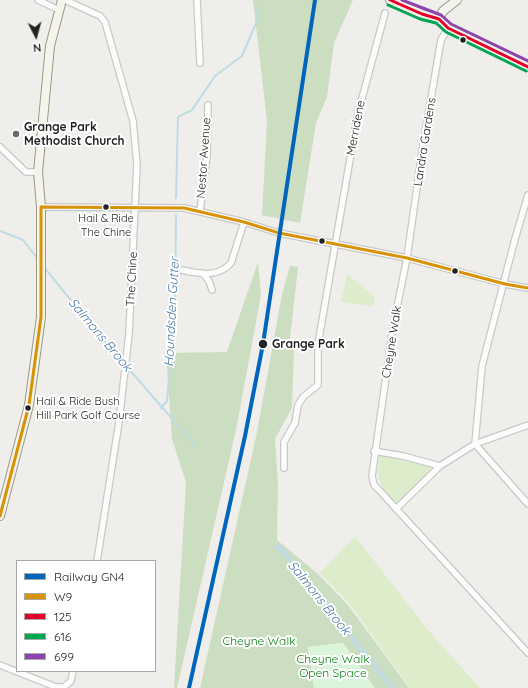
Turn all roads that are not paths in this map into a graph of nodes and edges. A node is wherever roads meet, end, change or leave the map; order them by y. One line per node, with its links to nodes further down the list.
1 (38, 0): 7 (street)
2 (62, 0): 7 (street)
3 (65, 0): 17 (street, The Chine)
4 (197, 0): 11 (street)
5 (390, 0): 9 (street)
6 (457, 0): 9 (street)
7 (59, 10): 15 (street)
8 (385, 13): 21 (street, Merridene)
9 (439, 18): 10 (street)
10 (448, 28): 12 (street); 22 (street, Landra Gardens)
11 (200, 64)
12 (528, 68)
13 (208, 105): 19 (street, Nestor Avenue)
14 (0, 146): 15 (street)
15 (39, 175): 18 (street)
16 (528, 195): 25 (street)
17 (136, 207): 18 (street); 19 (street); 36 (street, The Chine)
18 (41, 208): 35 (street)
19 (200, 211): 20 (street)
20 (244, 222): 21 (street); 24 (street)
21 (336, 244): 22 (street); 32 (street, Merridene)
22 (407, 258): 25 (street); 30 (street, Cheyne Walk)
23 (182, 270): 24 (street)
24 (204, 275): 27 (street)
25 (505, 284): 26 (street); 29 (street)
26 (528, 288)
27 (212, 290)
28 (528, 425): 29 (street)
29 (475, 444): 31 (street); 33 (street)
30 (374, 450): 31 (street); 34 (street, Cheyne Walk)
31 (440, 466): 34 (street)
32 (284, 468)
33 (528, 504)
34 (396, 509): 37 (street, Cheyne Walk)
35 (0, 516)
36 (97, 560)
37 (528, 653)
38 (0, 665): 39 (street)
39 (16, 671)
40 (18, 672): 41 (street)
41 (73, 672)

